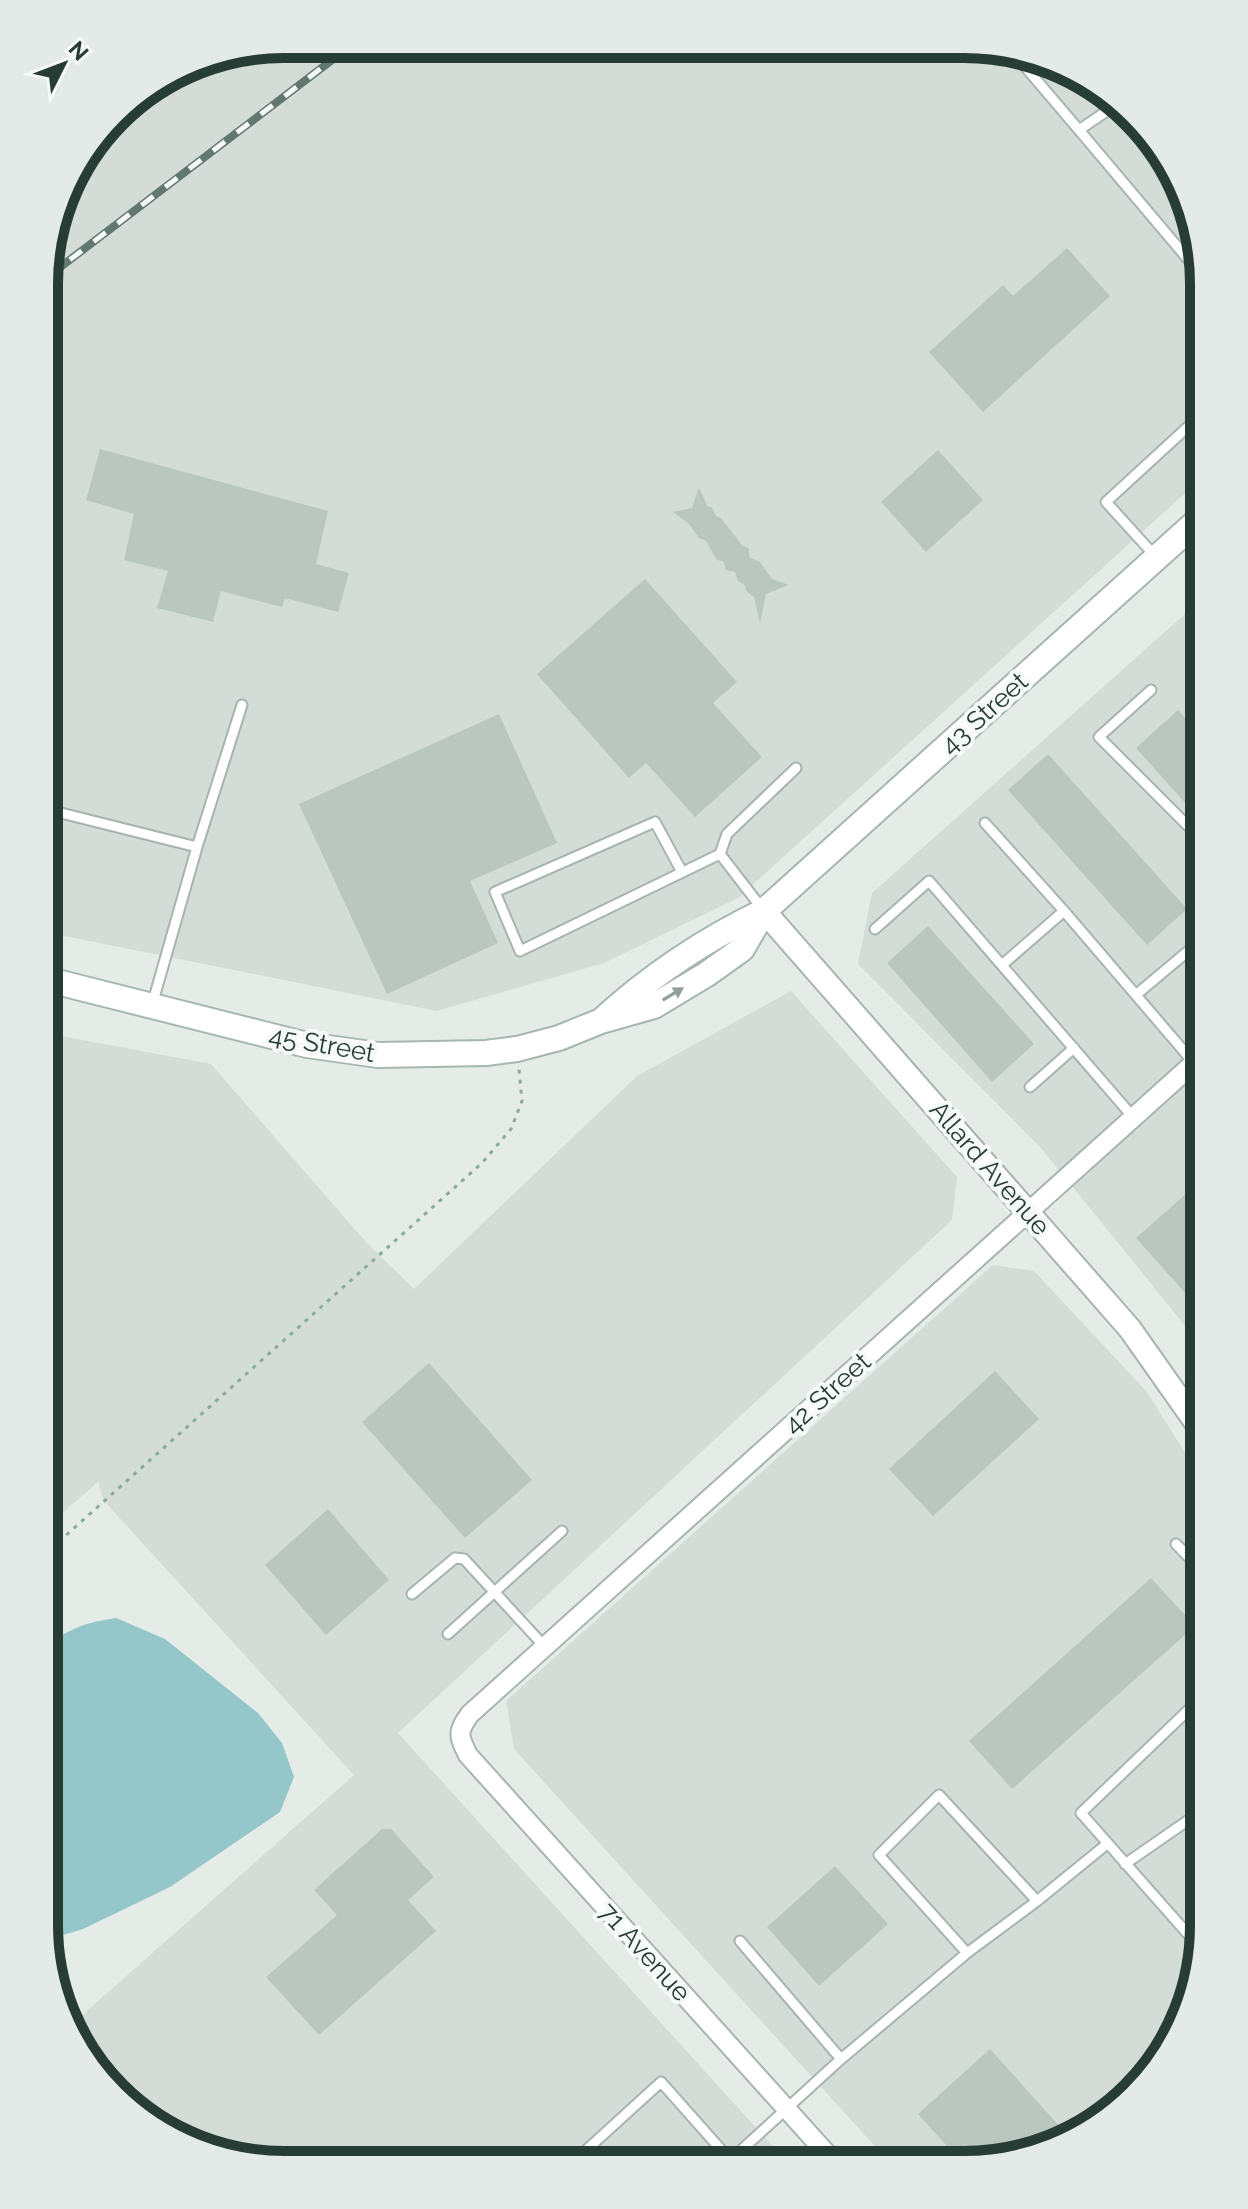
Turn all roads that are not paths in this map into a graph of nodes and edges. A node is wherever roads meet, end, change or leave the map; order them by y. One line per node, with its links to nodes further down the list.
1 (1025, 67): 3 (lane)
2 (1108, 110): 3 (lane)
3 (1079, 130): 4 (lane)
4 (1189, 260)
5 (1190, 425): 7 (lane)
6 (1190, 527): 7 (main road, 43 Street)
7 (1156, 557): 17 (main road, 43 Street)
8 (1151, 690): 13 (lane)
9 (242, 705): 14 (lane)
10 (796, 768): 15 (lane)
11 (58, 812): 14 (lane)
12 (985, 823): 18 (lane)
13 (1190, 828)
14 (197, 847): 24 (lane)
15 (720, 854): 16 (lane); 17 (lane)
16 (682, 872): 16 (lane)
17 (764, 911): 24 (main road, 45 Street); 30 (street, Allard Avenue)
18 (1064, 911): 21 (lane); 23 (lane)
19 (875, 929): 21 (lane)
20 (1187, 952): 23 (lane)
21 (1002, 965): 25 (lane)
22 (58, 982): 24 (main road, 45 Street)
23 (1137, 994): 26 (lane)
24 (151, 1006)
25 (1074, 1048): 28 (lane); 29 (lane)
26 (1190, 1049)
27 (1190, 1066): 29 (street, 42 Street)
28 (1030, 1087)
29 (1133, 1117): 30 (street, 42 Street)
30 (1028, 1211): 31 (street, Allard Avenue); 38 (street, 42 Street)
31 (1190, 1414)
32 (562, 1531): 35 (lane)
33 (1176, 1544): 34 (lane)
34 (1190, 1558)
35 (495, 1592): 36 (lane); 37 (lane); 38 (lane)
36 (412, 1594)
37 (448, 1634)
38 (545, 1647): 40 (street, 42 Street)
39 (1190, 1708): 42 (lane)
40 (459, 1737): 49 (street, 71 Avenue)
41 (1190, 1819): 43 (lane)
42 (1107, 1844): 43 (lane); 44 (lane)
43 (1125, 1864): 45 (lane)
44 (1037, 1901): 47 (lane); 47 (lane)
45 (1190, 1937)
46 (740, 1941): 48 (lane)
47 (967, 1953): 48 (lane)
48 (841, 2059): 49 (lane)
49 (787, 2110): 52 (lane); 53 (street, 71 Avenue)
50 (585, 2151): 51 (lane)
51 (720, 2151)
52 (743, 2151)
53 (824, 2151)

